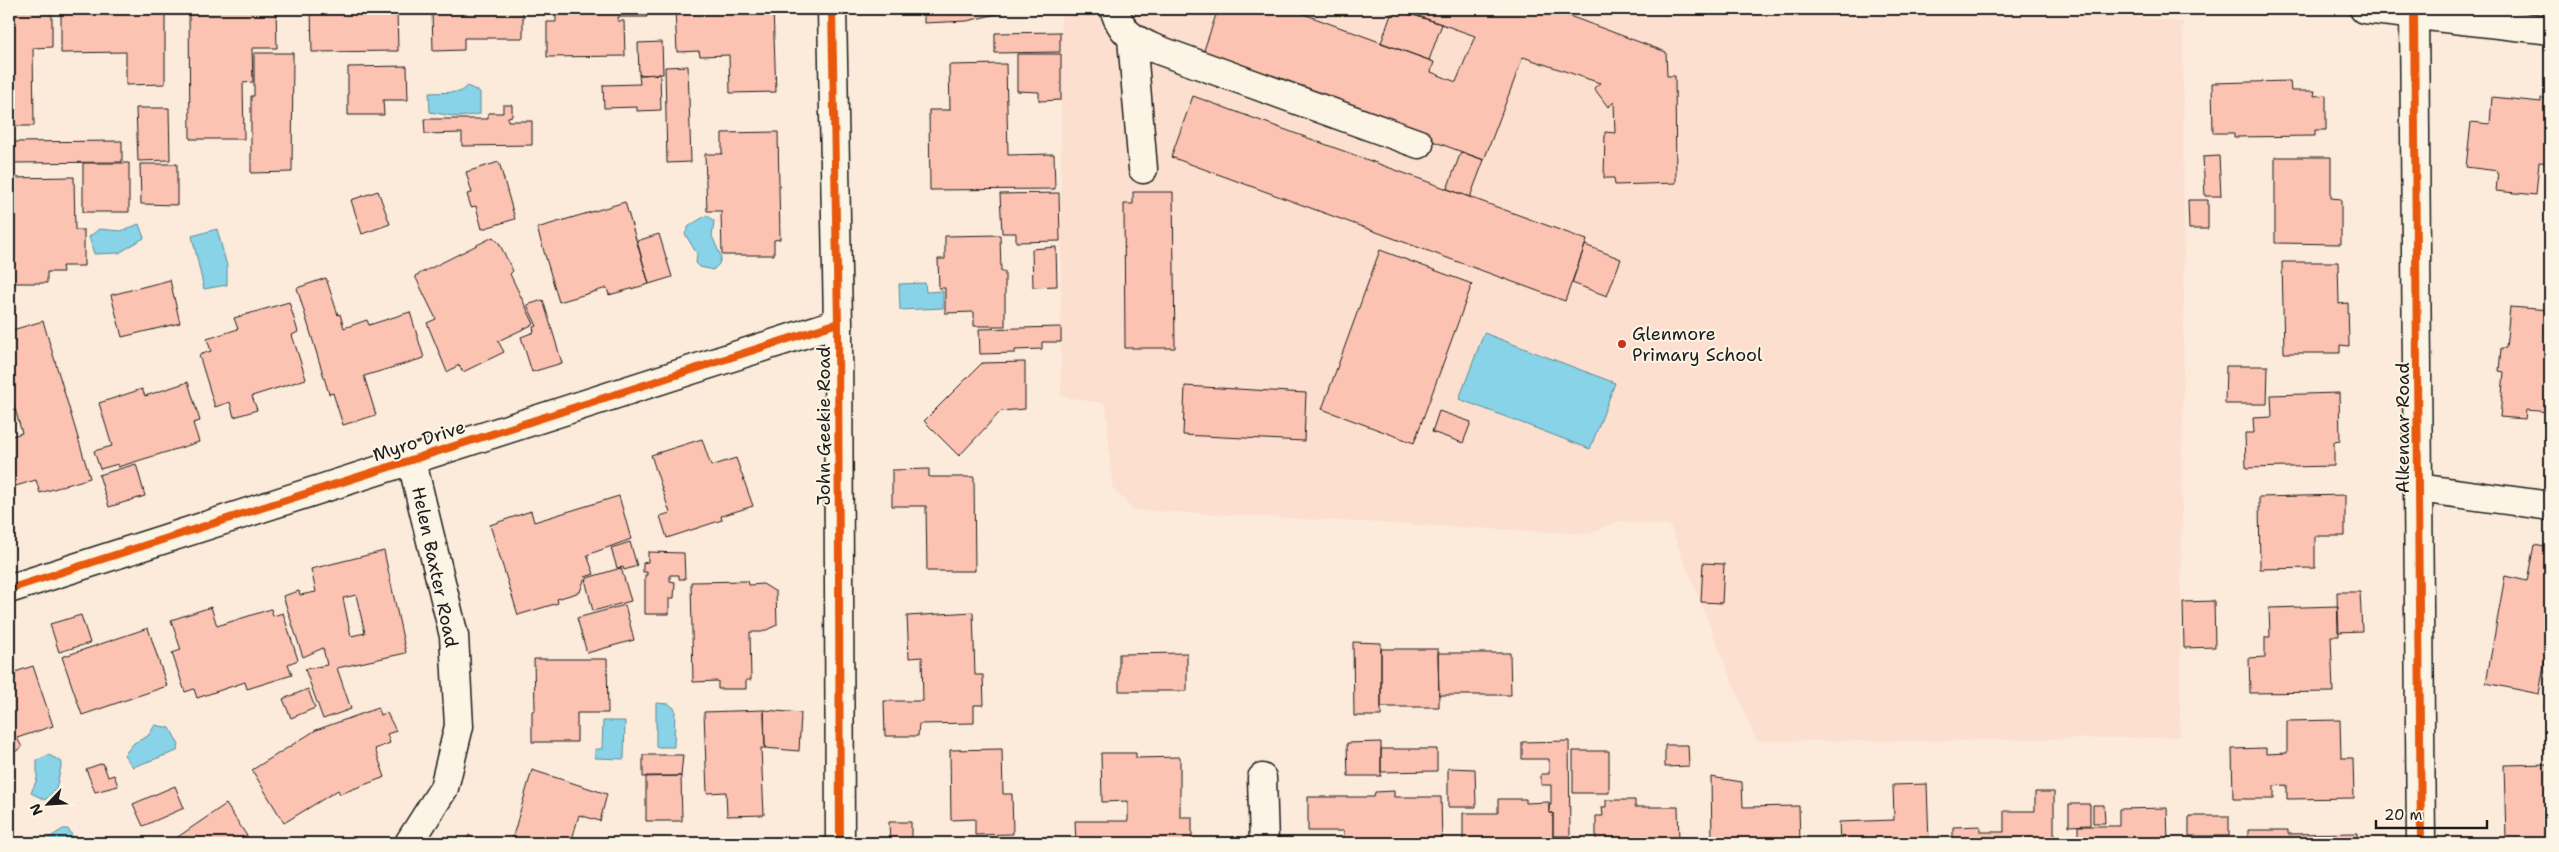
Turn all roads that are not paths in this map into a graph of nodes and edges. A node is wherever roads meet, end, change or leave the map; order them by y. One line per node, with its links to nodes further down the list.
1 (832, 9): 9 (street, John Geekie Road)
2 (1114, 9): 6 (street)
3 (2364, 9): 4 (street)
4 (2414, 13): 5 (street); 11 (street, Alkenaar Road)
5 (2550, 30)
6 (1132, 38): 7 (street); 8 (street)
7 (1419, 144)
8 (1143, 168)
9 (838, 323): 10 (street, Myro Drive); 16 (street, John Geekie Road)
10 (411, 458): 13 (street, Myro Drive); 15 (street, Helen Baxter Road)
11 (2418, 488): 12 (street); 18 (street, Alkenaar Road)
12 (2550, 506)
13 (9, 589)
14 (1262, 778): 17 (street)
15 (409, 843)
16 (840, 843)
17 (1264, 843)
18 (2422, 843)

